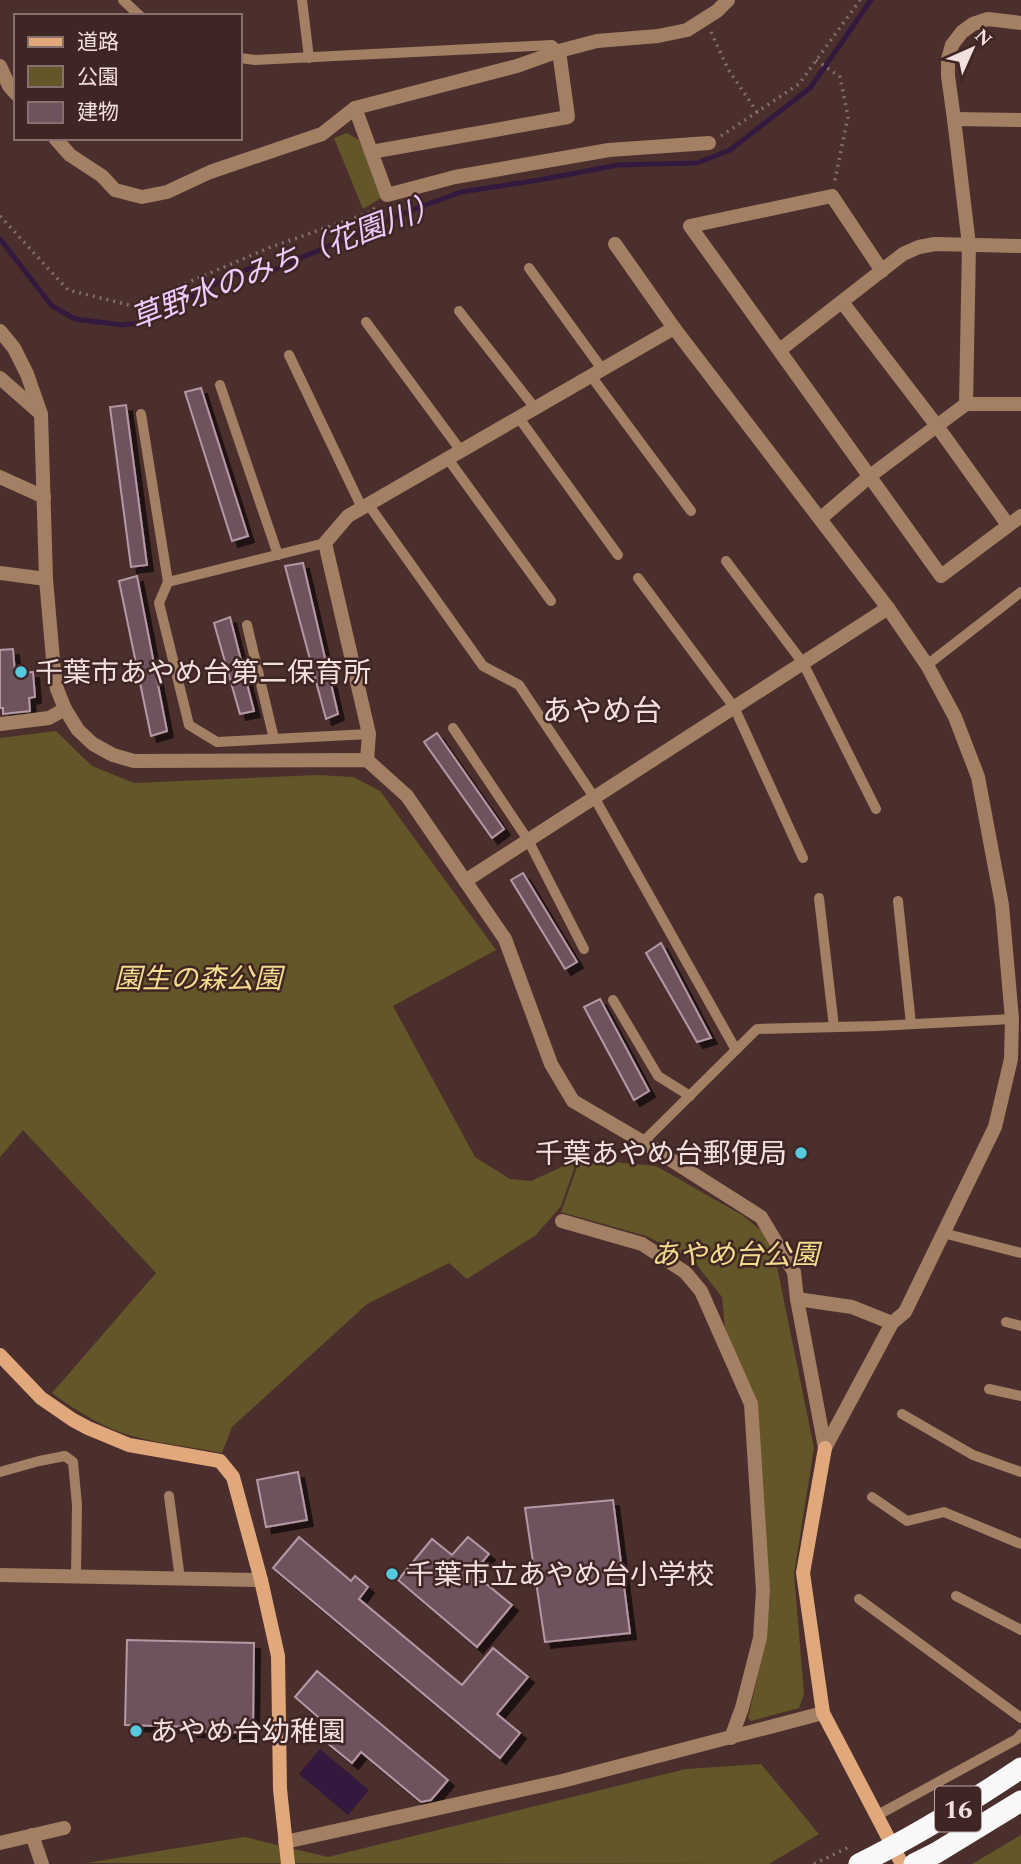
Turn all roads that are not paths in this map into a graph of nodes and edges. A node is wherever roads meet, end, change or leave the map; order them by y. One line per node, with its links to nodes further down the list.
1 (123, 0): 4 (lane)
2 (302, 0): 8 (lane)
3 (728, 0): 6 (street)
4 (138, 14)
5 (1021, 23): 12 (street)
6 (559, 51): 8 (lane); 11 (street); 16 (street)
7 (242, 58): 8 (lane)
8 (309, 58)
9 (0, 66): 10 (street)
10 (14, 92)
11 (355, 108): 14 (street); 16 (street)
12 (954, 119): 13 (street); 18 (street)
13 (1021, 120)
14 (57, 140)
15 (709, 144): 16 (street)
16 (371, 152)
17 (615, 244): 25 (street)
18 (969, 245): 19 (street); 21 (street); 32 (street)
19 (1021, 246)
20 (529, 268): 29 (lane)
21 (882, 271): 22 (street); 27 (street)
22 (842, 302): 27 (street); 38 (street)
23 (459, 311): 34 (lane)
24 (366, 323): 39 (lane)
25 (674, 328): 29 (street); 46 (street)
26 (0, 331): 35 (street)
27 (781, 349): 41 (street)
28 (289, 355): 43 (lane)
29 (596, 373): 34 (street); 44 (lane)
30 (0, 378): 35 (street)
31 (220, 385): 49 (lane)
32 (966, 404): 33 (street); 38 (street)
33 (1021, 404)
34 (535, 408): 37 (street)
35 (41, 414): 42 (street)
36 (141, 414): 55 (lane)
37 (519, 418): 39 (street); 50 (lane)
38 (937, 426): 41 (street); 47 (street)
39 (454, 455): 43 (street); 57 (lane)
40 (0, 477): 42 (street)
41 (870, 477): 46 (street); 47 (street)
42 (44, 497): 54 (street)
43 (365, 506): 48 (street); 69 (lane)
44 (691, 511)
45 (1021, 516): 47 (street)
46 (820, 519): 58 (street)
47 (1008, 525)
48 (325, 543): 49 (lane); 66 (street)
49 (278, 555): 55 (lane)
50 (618, 555)
51 (726, 561): 60 (lane)
52 (0, 573): 54 (street)
53 (638, 578): 62 (lane)
54 (46, 579): 63 (street)
55 (168, 582): 67 (lane)
56 (1021, 592): 61 (lane)
57 (551, 601)
58 (888, 608): 60 (street); 61 (street)
59 (247, 625): 67 (lane)
60 (803, 663): 62 (street); 70 (lane)
61 (927, 665): 78 (street)
62 (734, 707): 69 (street); 72 (lane)
63 (65, 709): 64 (street); 68 (street)
64 (0, 724)
65 (453, 728): 71 (lane)
66 (369, 734): 67 (lane); 68 (street)
67 (274, 739)
68 (367, 760): 73 (street)
69 (594, 797): 71 (street); 81 (lane)
70 (876, 809)
71 (528, 840): 73 (street); 76 (lane)
72 (803, 858)
73 (465, 881): 83 (street)
74 (819, 898): 80 (lane)
75 (898, 901): 79 (lane)
76 (584, 949)
77 (613, 1000): 82 (lane)
78 (1012, 1019): 79 (lane); 85 (street)
79 (911, 1024): 80 (lane)
80 (834, 1027): 81 (lane)
81 (736, 1050): 82 (lane)
82 (690, 1096): 83 (lane)
83 (643, 1142): 87 (street)
84 (562, 1221): 111 (street)
85 (943, 1233): 86 (lane); 89 (street)
86 (1021, 1253)
87 (797, 1300): 89 (street); 95 (street)
88 (1006, 1322): 90 (lane)
89 (892, 1323): 95 (street)
90 (1021, 1326)
91 (0, 1354): 104 (street)
92 (989, 1390): 93 (lane)
93 (1021, 1396)
94 (902, 1414): 97 (lane)
95 (825, 1448): 108 (street)
96 (0, 1472): 102 (lane)
97 (1021, 1472)
98 (169, 1496): 103 (lane)
99 (872, 1497): 100 (lane)
100 (1021, 1544)
101 (0, 1575): 102 (street)
102 (76, 1577): 103 (street)
103 (180, 1579): 104 (street)
104 (261, 1580): 117 (street)
105 (956, 1596): 107 (lane)
106 (859, 1600): 109 (lane)
107 (1021, 1630)
108 (823, 1713): 111 (street); 114 (street)
109 (1021, 1718)
110 (1021, 1734): 114 (lane)
111 (731, 1738): 117 (street)
112 (1021, 1768): 120 (highway, 16)
113 (1021, 1801): 123 (highway, 16)
114 (876, 1816): 120 (street)
115 (64, 1828): 116 (street)
116 (32, 1835): 118 (street); 121 (street)
117 (285, 1842): 122 (street)
118 (0, 1843)
119 (857, 1854): 120 (highway, 16)
120 (897, 1855)
121 (42, 1864)
122 (288, 1864)
123 (914, 1864)

